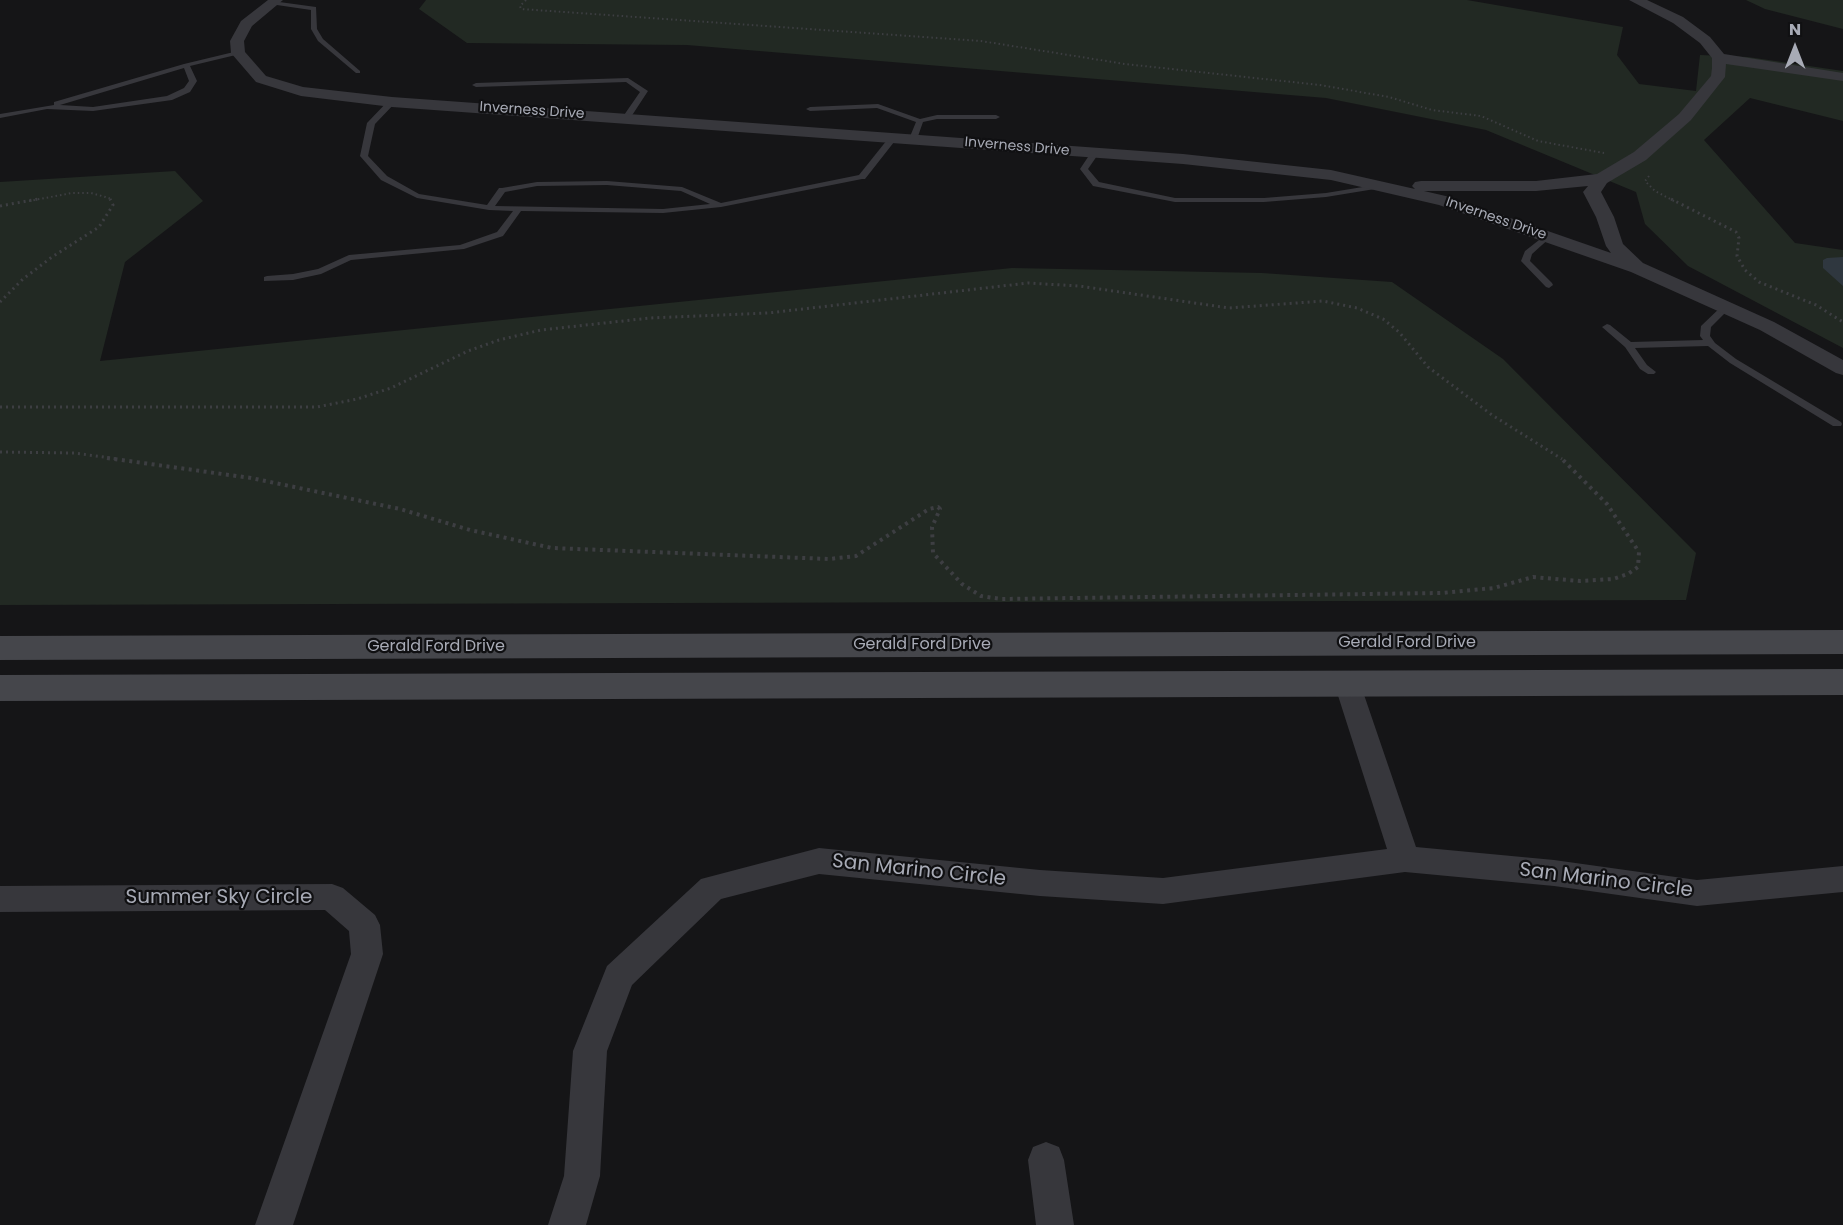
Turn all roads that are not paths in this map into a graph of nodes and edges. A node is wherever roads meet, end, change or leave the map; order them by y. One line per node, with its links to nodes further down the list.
1 (1636, 0): 4 (street)
2 (274, 2): 3 (street); 6 (lane)
3 (238, 53): 5 (lane); 9 (street, Inverness Drive)
4 (1719, 58): 7 (street); 19 (street)
5 (186, 65): 10 (lane); 10 (lane)
6 (358, 72)
7 (1843, 77)
8 (476, 85): 14 (lane)
9 (392, 102): 14 (street, Inverness Drive); 22 (lane)
10 (47, 107): 12 (lane)
11 (810, 109): 15 (lane)
12 (0, 116)
13 (996, 117): 15 (lane)
14 (626, 118): 16 (street, Inverness Drive)
15 (920, 121): 17 (lane)
16 (894, 137): 17 (street, Inverness Drive); 21 (lane)
17 (913, 139): 18 (street, Inverness Drive)
18 (1095, 153): 20 (street, Inverness Drive); 20 (lane)
19 (1601, 179): 20 (street); 25 (street)
20 (1382, 185): 24 (street, Inverness Drive)
21 (721, 205): 22 (lane); 23 (lane)
22 (489, 208): 23 (lane)
23 (519, 208): 26 (lane)
24 (1548, 236): 25 (street, Inverness Drive); 27 (lane)
25 (1638, 268): 28 (street, Inverness Drive)
26 (267, 279)
27 (1548, 285)
28 (1726, 307): 30 (lane); 32 (street, Inverness Drive)
29 (1607, 327): 31 (lane)
30 (1710, 343): 31 (lane); 34 (lane)
31 (1629, 345): 33 (lane)
32 (1843, 369)
33 (1651, 372)
34 (1837, 424)
35 (1843, 642): 36 (main road, Gerald Ford Drive)
36 (0, 648)
37 (1843, 682): 38 (main road)
38 (1347, 683): 39 (main road); 40 (street)
39 (0, 688)
40 (1405, 859): 41 (street, San Marino Circle); 45 (street, San Marino Circle)
41 (1843, 879)
42 (0, 899): 44 (street, Summer Sky Circle)
43 (1046, 1160): 46 (street)
44 (274, 1225)
45 (567, 1225)
46 (1055, 1225)

